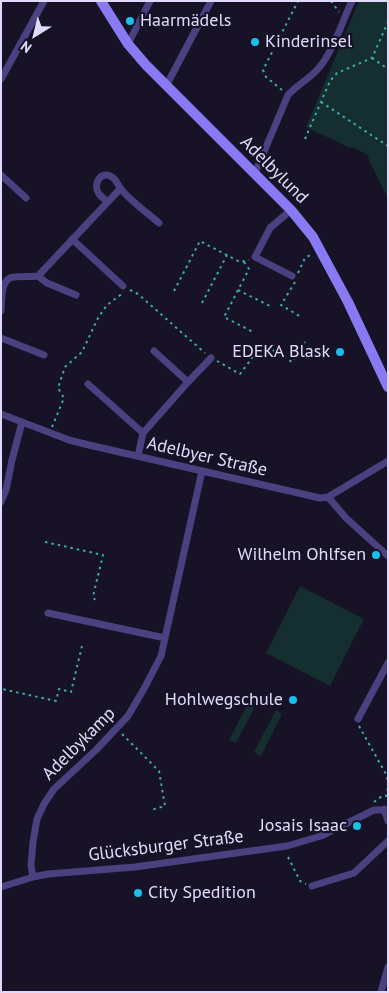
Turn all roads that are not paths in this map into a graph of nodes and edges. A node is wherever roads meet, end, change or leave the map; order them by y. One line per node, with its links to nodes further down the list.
1 (44, 1): 7 (street)
2 (101, 1): 6 (street, Adelbylund)
3 (150, 1): 6 (street)
4 (211, 1): 8 (street)
5 (352, 1): 9 (street)
6 (128, 44): 8 (street, Adelbylund)
7 (1, 79)
8 (166, 86): 9 (street, Adelbylund)
9 (255, 173): 14 (street, Adelbylund)
10 (1, 175): 12 (street)
11 (120, 189): 13 (street); 13 (street); 15 (street)
12 (26, 198)
13 (108, 202): 16 (street)
14 (291, 210): 18 (street); 28 (street, Adelbylund)
15 (159, 223)
16 (72, 239): 17 (street); 19 (street)
17 (38, 276): 20 (street); 21 (street)
18 (292, 276)
19 (124, 286)
20 (76, 295)
21 (1, 311)
22 (1, 338): 24 (street)
23 (154, 351): 26 (street)
24 (44, 355)
25 (210, 358): 26 (street)
26 (188, 382): 31 (street)
27 (88, 384): 31 (street)
28 (388, 387)
29 (1, 414): 30 (street, Adelbyer Straße)
30 (22, 422): 32 (street, Adelbyer Straße); 36 (street)
31 (144, 433): 32 (street)
32 (138, 456): 34 (street, Adelbyer Straße)
33 (388, 461): 35 (street)
34 (202, 471): 35 (street, Adelbyer Straße); 39 (street, Adelbykamp)
35 (328, 497): 37 (street)
36 (1, 502)
37 (388, 556)
38 (48, 613): 39 (street)
39 (165, 638): 45 (street, Adelbykamp)
40 (388, 663): 41 (street)
41 (358, 719)
42 (385, 807): 43 (street); 45 (street, Glücksburger Straße)
43 (388, 821)
44 (388, 841): 46 (street)
45 (33, 877): 47 (street, Glücksburger Straße)
46 (312, 886)
47 (1, 887)
48 (388, 968): 49 (street)
49 (381, 992)

